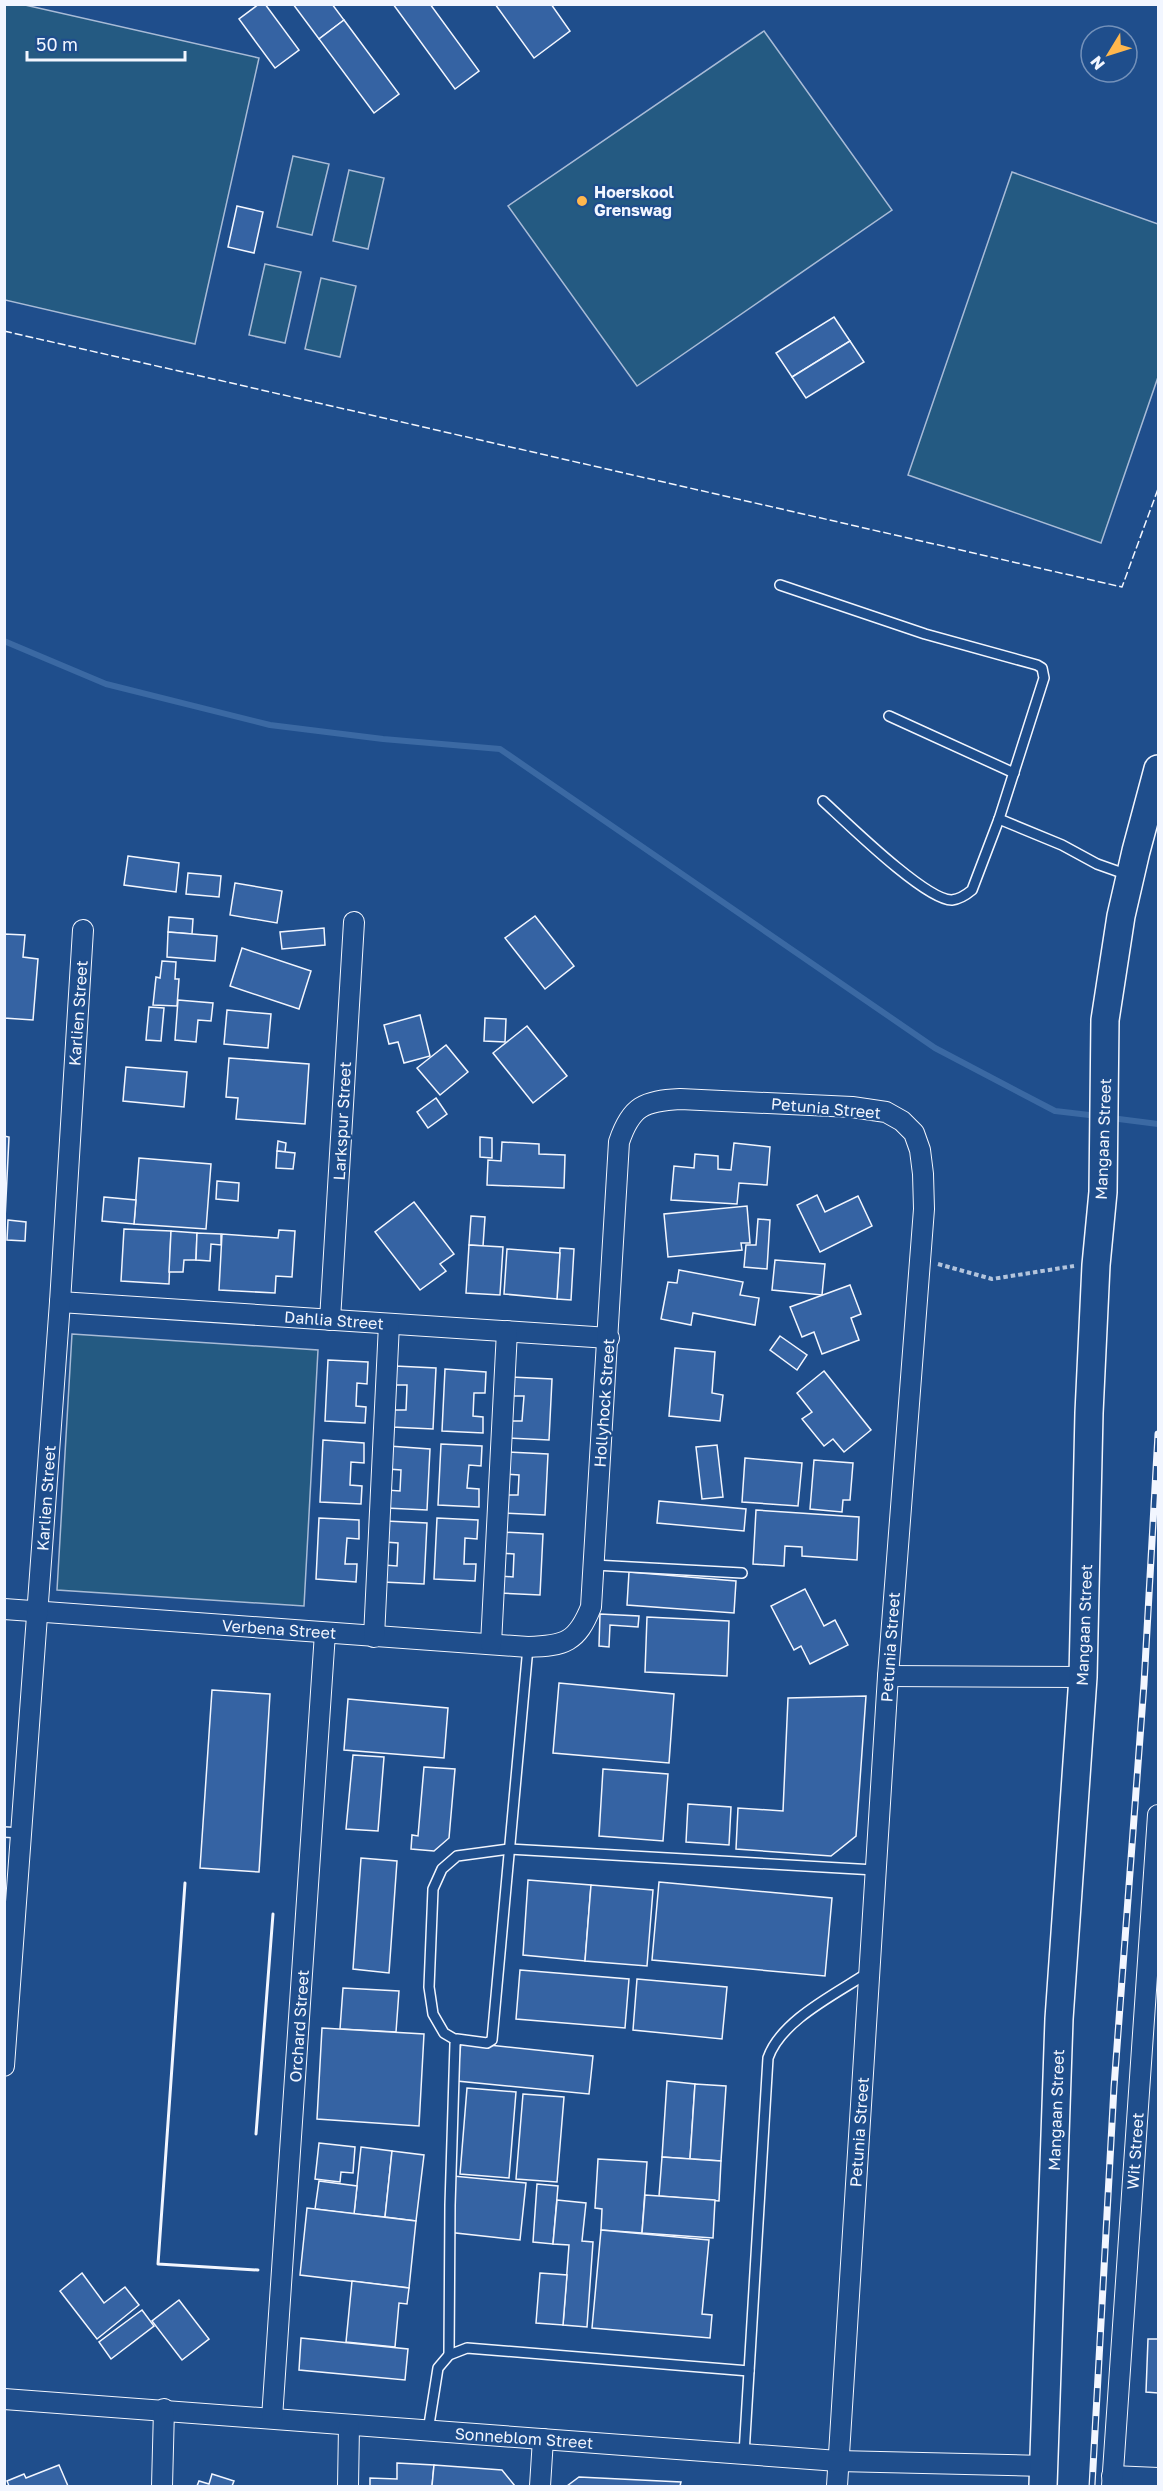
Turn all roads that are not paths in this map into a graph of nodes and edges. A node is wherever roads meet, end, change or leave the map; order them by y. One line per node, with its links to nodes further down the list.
1 (780, 585): 4 (lane)
2 (889, 716): 4 (lane)
3 (1158, 769): 7 (street, Mangaan Street)
4 (1014, 773): 6 (lane)
5 (823, 801): 6 (lane)
6 (999, 819): 7 (lane)
7 (1130, 876): 26 (street, Mangaan Street)
8 (354, 922): 12 (street, Larkspur Street)
9 (83, 930): 11 (street, Karlien Street)
10 (619, 1142): 15 (street, Hollyhock Street); 25 (street, Petunia Street)
11 (60, 1302): 12 (street, Dahlia Street); 19 (street, Karlien Street)
12 (330, 1320): 13 (street, Dahlia Street)
13 (389, 1324): 14 (street, Dahlia Street); 21 (street)
14 (507, 1331): 15 (street, Dahlia Street); 22 (street)
15 (609, 1338): 16 (street, Hollyhock Street)
16 (594, 1565): 17 (lane); 23 (street, Hollyhock Street)
17 (742, 1573)
18 (4, 1609): 19 (street, Verbena Street)
19 (38, 1611): 20 (street, Verbena Street); 28 (street, Karlien Street)
20 (325, 1633): 21 (street, Verbena Street); 38 (street, Orchard Street)
21 (374, 1636): 22 (street, Verbena Street)
22 (491, 1644): 24 (street, Verbena Street)
23 (553, 1646): 24 (street, Verbena Street)
24 (528, 1647): 29 (lane)
25 (888, 1676): 26 (street); 30 (street, Petunia Street)
26 (1083, 1677): 44 (street, Mangaan Street)
27 (1158, 1815): 46 (street, Wit Street)
28 (13, 1833): 33 (street, Karlien Street)
29 (509, 1849): 30 (lane); 32 (lane); 32 (lane)
30 (875, 1870): 31 (street, Petunia Street)
31 (869, 1972): 35 (lane); 43 (street, Petunia Street)
32 (456, 2040): 34 (lane)
33 (4, 2066)
34 (449, 2355): 35 (lane); 40 (lane)
35 (748, 2371): 42 (lane)
36 (4, 2399): 37 (street, Sonneblom Street)
37 (164, 2409): 38 (street, Sonneblom Street); 47 (street)
38 (272, 2418): 39 (street, Sonneblom Street)
39 (349, 2426): 40 (street, Sonneblom Street); 48 (street)
40 (428, 2431): 41 (street, Sonneblom Street)
41 (543, 2439): 42 (street, Sonneblom Street); 49 (street)
42 (744, 2454): 43 (street, Sonneblom Street)
43 (838, 2461): 44 (street, Sonneblom Street); 50 (street, Petunia Street)
44 (1044, 2476)
45 (1158, 2478): 46 (street)
46 (1112, 2481)
47 (162, 2487)
48 (348, 2487)
49 (540, 2487)
50 (837, 2487)

